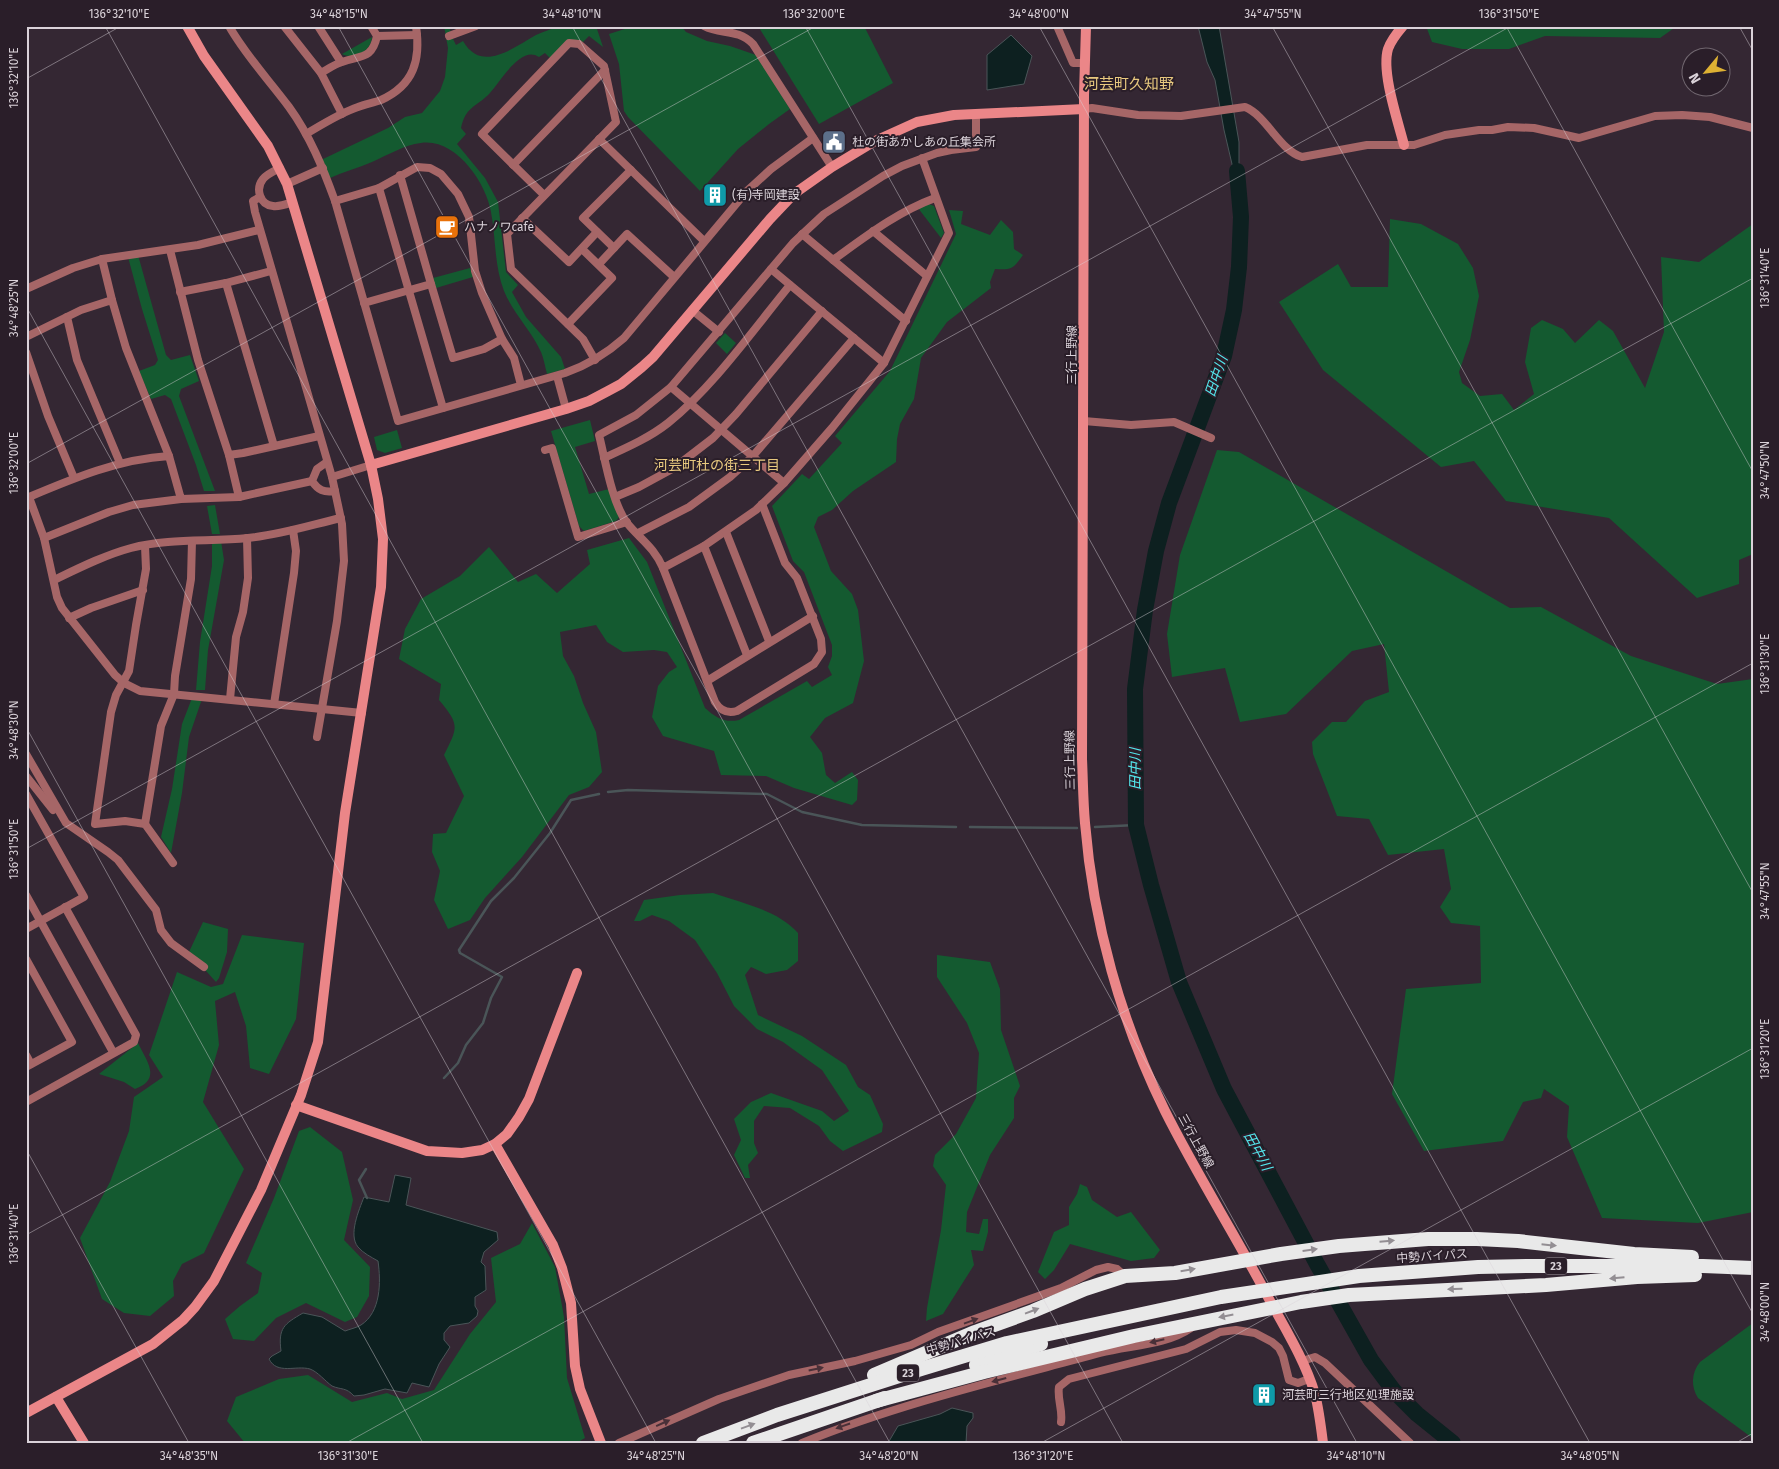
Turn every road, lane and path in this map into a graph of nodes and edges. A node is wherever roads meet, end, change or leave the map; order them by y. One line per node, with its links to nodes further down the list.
1 (187, 26): 30 (street)
2 (229, 26): 23 (street)
3 (284, 26): 18 (street)
4 (318, 26): 15 (street)
5 (371, 26): 13 (street)
6 (416, 26): 12 (street)
7 (476, 26): 14 (street)
8 (704, 26): 24 (street)
9 (1057, 26): 16 (street)
10 (1086, 26): 16 (street, 三行上野線)
11 (1403, 26): 26 (street)
12 (418, 35): 13 (street); 20 (street)
13 (377, 36): 15 (street)
14 (449, 36)
15 (341, 62): 18 (street)
16 (1085, 63): 19 (street, 三行上野線)
17 (605, 70): 25 (street); 28 (street); 28 (street)
18 (321, 73): 20 (street)
19 (1084, 109): 21 (street); 26 (street); 83 (street, 三行上野線)
20 (342, 114): 23 (street)
21 (976, 114): 27 (street); 29 (street)
22 (1753, 128): 26 (street)
23 (306, 134): 31 (street)
24 (813, 138): 29 (street); 46 (street)
25 (599, 139): 32 (street); 36 (street)
26 (1404, 145)
27 (922, 158): 38 (street); 45 (street)
28 (513, 165): 36 (street)
29 (832, 167): 65 (street)
30 (280, 168): 34 (street); 37 (street)
31 (323, 168): 34 (street); 39 (street)
32 (631, 170): 44 (street); 46 (street)
33 (400, 175): 35 (street); 58 (street); 73 (street)
34 (287, 184): 40 (street)
35 (379, 188): 39 (street); 61 (street)
36 (544, 195): 41 (street)
37 (260, 197): 40 (street); 42 (street)
38 (935, 198): 43 (street); 55 (street)
39 (335, 201): 64 (street)
40 (293, 202): 95 (street)
41 (522, 218): 48 (street); 69 (street)
42 (260, 230): 49 (street); 54 (street)
43 (873, 231): 51 (street); 55 (street)
44 (597, 232): 47 (street); 48 (street)
45 (802, 234): 51 (street); 53 (street)
46 (704, 241): 56 (street)
47 (614, 248): 52 (street); 56 (street)
48 (582, 249): 52 (street)
49 (170, 250): 50 (street); 62 (street)
50 (102, 259): 60 (street); 63 (street)
51 (833, 260): 68 (street)
52 (599, 264): 69 (street)
53 (771, 268): 59 (street); 70 (street)
54 (271, 270): 57 (street); 85 (street)
55 (928, 276): 68 (street)
56 (674, 277): 75 (street)
57 (226, 283): 62 (street); 87 (street)
58 (431, 284): 61 (street); 73 (street)
59 (790, 285): 66 (street); 80 (street)
60 (26, 289)
61 (408, 291): 64 (street); 81 (street)
62 (180, 292): 89 (street)
63 (112, 300): 67 (street); 90 (street)
64 (364, 303): 81 (street)
65 (692, 310): 70 (street); 82 (street)
66 (822, 311): 72 (street); 84 (street)
67 (67, 317): 71 (street); 94 (street)
68 (906, 321): 76 (street)
69 (568, 324): 75 (street)
70 (718, 332): 79 (street)
71 (26, 337)
72 (854, 338): 76 (street); 91 (street)
73 (502, 339): 78 (street)
74 (26, 352): 97 (street)
75 (595, 360): 77 (street)
76 (884, 363): 99 (street)
77 (557, 376): 78 (street); 82 (street)
78 (521, 385): 81 (street)
79 (671, 387): 80 (street); 92 (street)
80 (690, 404): 84 (street); 92 (street)
81 (442, 408)
82 (566, 409): 95 (street)
83 (1084, 421): 86 (street); 150 (street, 三行上野線)
84 (720, 430): 91 (street); 103 (street)
85 (319, 436): 87 (street); 93 (street)
86 (1211, 438)
87 (274, 446): 89 (street)
88 (545, 450): 107 (street)
89 (229, 455): 102 (street)
90 (169, 456): 94 (street); 104 (street)
91 (752, 457): 99 (street); 110 (street)
92 (604, 458): 103 (street)
93 (327, 462): 96 (street); 98 (street)
94 (120, 464): 97 (street)
95 (371, 465): 96 (street); 129 (street)
96 (332, 477): 100 (street)
97 (74, 478): 101 (street)
98 (312, 481): 100 (street); 102 (street)
99 (784, 483): 105 (street)
100 (335, 490): 106 (street)
101 (28, 493): 111 (street)
102 (239, 497): 104 (street)
103 (615, 497): 107 (street)
104 (181, 499): 111 (street)
105 (762, 504): 109 (street); 119 (street)
106 (341, 518): 108 (street); 128 (street)
107 (627, 522): 110 (street)
108 (293, 530): 112 (street); 127 (street)
109 (726, 532): 115 (street); 121 (street)
110 (638, 533): 116 (street)
111 (44, 538): 117 (street)
112 (247, 538): 113 (street); 126 (street)
113 (192, 541): 114 (street); 125 (street)
114 (145, 546): 117 (street); 118 (street)
115 (704, 546): 116 (street); 122 (street)
116 (663, 568): 123 (street)
117 (54, 580): 120 (street)
118 (143, 590): 120 (street); 124 (street)
119 (812, 616): 121 (street); 123 (street)
120 (69, 618): 124 (street)
121 (769, 641): 122 (street)
122 (748, 655): 123 (street)
123 (707, 681)
124 (124, 683): 125 (street); 135 (street)
125 (174, 694): 126 (street); 135 (street)
126 (230, 699): 127 (street)
127 (274, 704): 128 (street)
128 (322, 709): 129 (street); 130 (street)
129 (362, 713): 148 (street)
130 (317, 737)
131 (26, 754): 134 (street)
132 (26, 776): 134 (street)
133 (26, 794): 138 (street)
134 (66, 823): 142 (street)
135 (145, 824): 136 (street)
136 (173, 863)
137 (26, 894): 139 (street)
138 (65, 908): 139 (street); 144 (street)
139 (40, 921): 140 (street); 144 (street)
140 (26, 929)
141 (26, 959): 146 (street)
142 (204, 967)
143 (577, 973): 149 (street)
144 (113, 1052): 147 (street)
145 (26, 1055): 146 (street)
146 (29, 1066)
147 (26, 1102)
148 (296, 1105): 149 (street); 160 (street)
149 (495, 1144): 166 (street)
150 (1249, 1260): 151 (highway, one-way to 151); 154 (highway, one-way to 150); 155 (street, 三行上野線)
151 (1753, 1261)
152 (1753, 1268): 156 (highway, 中勢バイパス / 23)
153 (1753, 1274): 155 (highway, one-way to 155)
154 (1125, 1276): 163 (highway, one-way to 154); 167 (street, one-way to 154)
155 (1273, 1307): 157 (highway, one-way to 157); 158 (street, 三行上野線)
156 (1118, 1319): 161 (highway, 中勢バイパス / 23); 163 (highway, 中勢バイパス / 23)
157 (1201, 1321): 161 (highway); 170 (street, one-way to 170)
158 (1302, 1361): 159 (street, 三行上野線); 172 (street)
159 (1309, 1379): 164 (street); 171 (street, 三行上野線)
160 (56, 1397): 162 (street); 165 (street)
161 (876, 1401): 169 (highway, 中勢バイパス / 23)
162 (26, 1413)
163 (777, 1415): 168 (highway, 中勢バイパス / 23, one-way to 163)
164 (1061, 1422)
165 (84, 1443)
166 (601, 1443)
167 (618, 1443)
168 (703, 1443)
169 (753, 1443)
170 (802, 1443)
171 (1323, 1443)
172 (1410, 1443)

